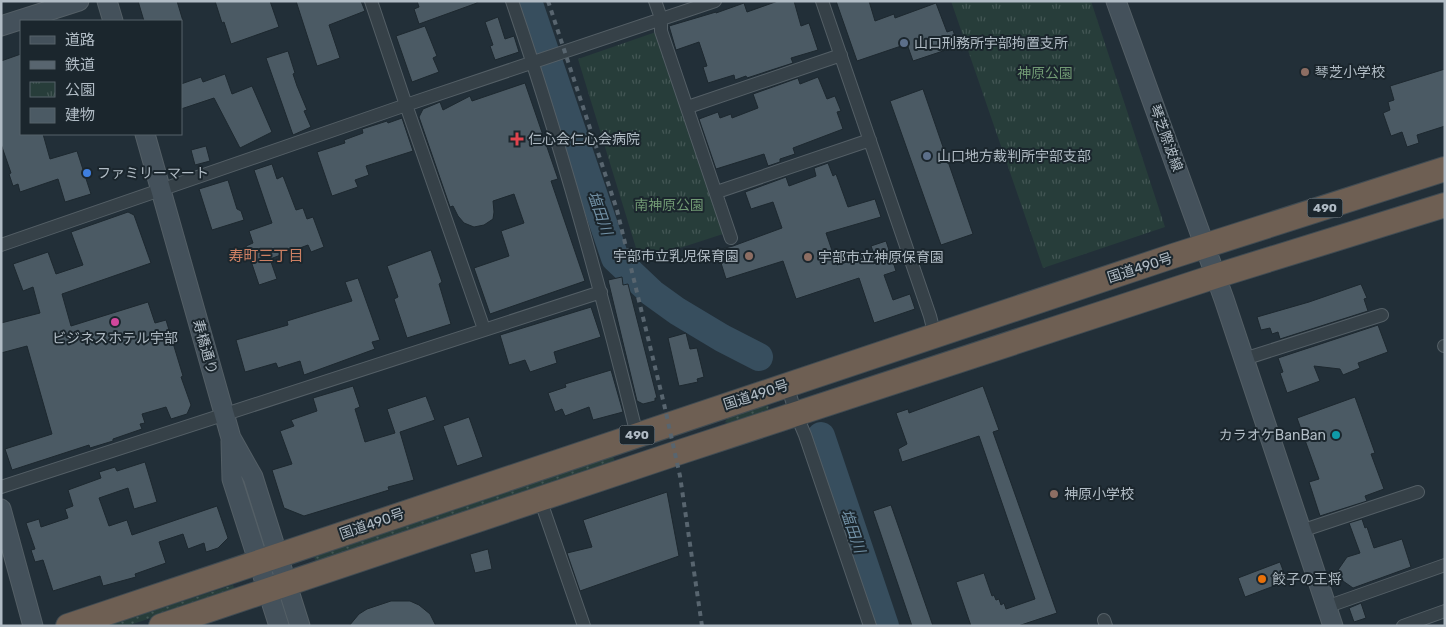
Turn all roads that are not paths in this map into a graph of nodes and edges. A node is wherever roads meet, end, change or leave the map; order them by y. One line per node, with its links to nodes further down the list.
1 (79, 1): 11 (street)
2 (107, 1): 10 (street)
3 (371, 1): 14 (street)
4 (512, 1): 13 (street)
5 (655, 1): 9 (street)
6 (715, 1): 9 (street)
7 (822, 1): 12 (street)
8 (1116, 1): 24 (street, 琴芝際波線)
9 (661, 18): 13 (street); 15 (street)
10 (113, 20)
11 (1, 26)
12 (840, 55): 15 (street); 17 (street)
13 (536, 60): 14 (street); 26 (street)
14 (406, 105): 19 (street); 28 (street)
15 (688, 107): 20 (street)
16 (145, 135): 19 (street, 寿橋通り)
17 (870, 140): 20 (street); 29 (street)
18 (1445, 170): 24 (highway, 国道490号 / 490)
19 (161, 189): 23 (street); 32 (street, 寿橋通り)
20 (717, 192): 22 (street)
21 (1445, 205): 25 (highway, 490)
22 (731, 238)
23 (1, 245)
24 (1206, 246): 25 (street, 琴芝際波線); 29 (highway, 国道490号 / 490)
25 (1216, 276): 30 (street, 琴芝際波線); 33 (highway, 490)
26 (601, 292): 28 (street); 34 (street)
27 (1382, 315): 30 (street)
28 (484, 329): 32 (street)
29 (935, 336): 31 (highway, 国道490号 / 490)
30 (1244, 359): 39 (street, 琴芝際波線)
31 (787, 385): 33 (street); 34 (highway, 国道490号 / 490)
32 (224, 414): 35 (street); 40 (street, 寿橋通り)
33 (796, 414): 37 (highway, 490); 51 (street)
34 (637, 435): 40 (highway, 国道490号 / 490)
35 (1, 487)
36 (1418, 492): 39 (street)
37 (540, 499): 42 (highway, 490); 50 (street)
38 (1, 510): 45 (street)
39 (1301, 531): 43 (street, 琴芝際波線)
40 (268, 559): 42 (street, 寿橋通り); 46 (highway, 国道490号 / 490)
41 (1445, 565): 43 (street)
42 (277, 587): 47 (highway, 490); 48 (street); 49 (street)
43 (1326, 606): 52 (street, 琴芝際波線)
44 (1445, 612): 53 (street)
45 (32, 626)
46 (68, 626)
47 (161, 626)
48 (279, 626)
49 (300, 626)
50 (584, 626)
51 (870, 626)
52 (1333, 626)
53 (1403, 626)

